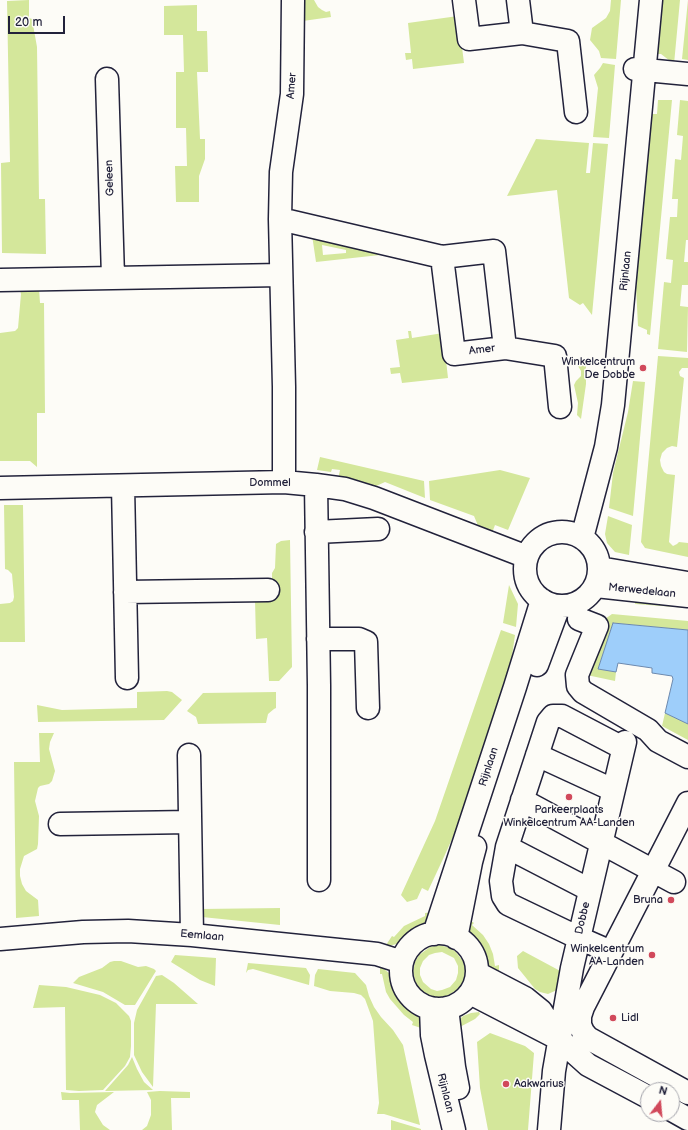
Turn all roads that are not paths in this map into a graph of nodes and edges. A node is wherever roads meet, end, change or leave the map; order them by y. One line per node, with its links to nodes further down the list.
1 (293, 0): 11 (street, Amer)
2 (464, 0): 6 (street)
3 (518, 0): 6 (street)
4 (641, 0): 7 (street, Rijnlaan)
5 (651, 0): 7 (street, Rijnlaan)
6 (522, 33): 10 (street)
7 (639, 69): 8 (street); 24 (street, Rijnlaan)
8 (688, 74)
9 (107, 79): 14 (street, Geleen)
10 (576, 112)
11 (280, 219): 12 (street, Amer); 13 (street, Amer)
12 (442, 257): 16 (street, Amer); 16 (street, Amer)
13 (281, 275): 14 (street); 18 (street, Amer)
14 (113, 277): 15 (street)
15 (0, 280)
16 (505, 348): 17 (street)
17 (560, 407)
18 (284, 482): 19 (street, Dommel); 20 (street, Dommel)
19 (316, 484): 23 (street); 25 (street, Dommel)
20 (123, 486): 21 (street, Dommel); 29 (street)
21 (0, 488)
22 (378, 529): 23 (street)
23 (316, 532): 33 (street)
24 (576, 536): 25 (street); 26 (street)
25 (527, 557): 31 (street)
26 (598, 577): 27 (street, Merwedelaan); 30 (street, Merwedelaan); 31 (street)
27 (688, 583)
28 (268, 590): 29 (street)
29 (125, 592): 34 (street)
30 (688, 596)
31 (551, 603): 50 (street, Rijnlaan); 52 (street, Rijnlaan)
32 (579, 619): 38 (street)
33 (318, 639): 35 (street); 47 (street)
34 (126, 678)
35 (368, 708)
36 (189, 755): 42 (street)
37 (538, 755): 39 (street); 39 (street, Dobbe); 40 (street)
38 (688, 757)
39 (613, 790): 44 (street, Dobbe)
40 (522, 800): 44 (street); 45 (street)
41 (688, 803): 46 (street)
42 (190, 822): 43 (street); 51 (street)
43 (60, 824)
44 (601, 844): 46 (street); 49 (street, Dobbe)
45 (506, 847): 49 (street); 53 (street)
46 (654, 871): 48 (street); 55 (street)
47 (319, 880)
48 (674, 882)
49 (590, 890): 53 (street, Dobbe)
50 (434, 934): 52 (street); 56 (street)
51 (192, 935): 54 (street, Eemlaan); 56 (street, Eemlaan)
52 (456, 938): 57 (street)
53 (579, 938): 55 (street); 60 (street, Dobbe)
54 (0, 939)
55 (611, 952): 59 (street)
56 (402, 962): 58 (street)
57 (473, 983): 58 (street); 60 (street)
58 (439, 1008): 63 (street, Rijnlaan); 64 (street, Rijnlaan)
59 (583, 1032): 60 (street); 62 (street)
60 (559, 1040): 61 (street); 65 (street, Dobbe)
61 (640, 1093)
62 (688, 1093)
63 (454, 1130)
64 (468, 1130)
65 (549, 1130)

